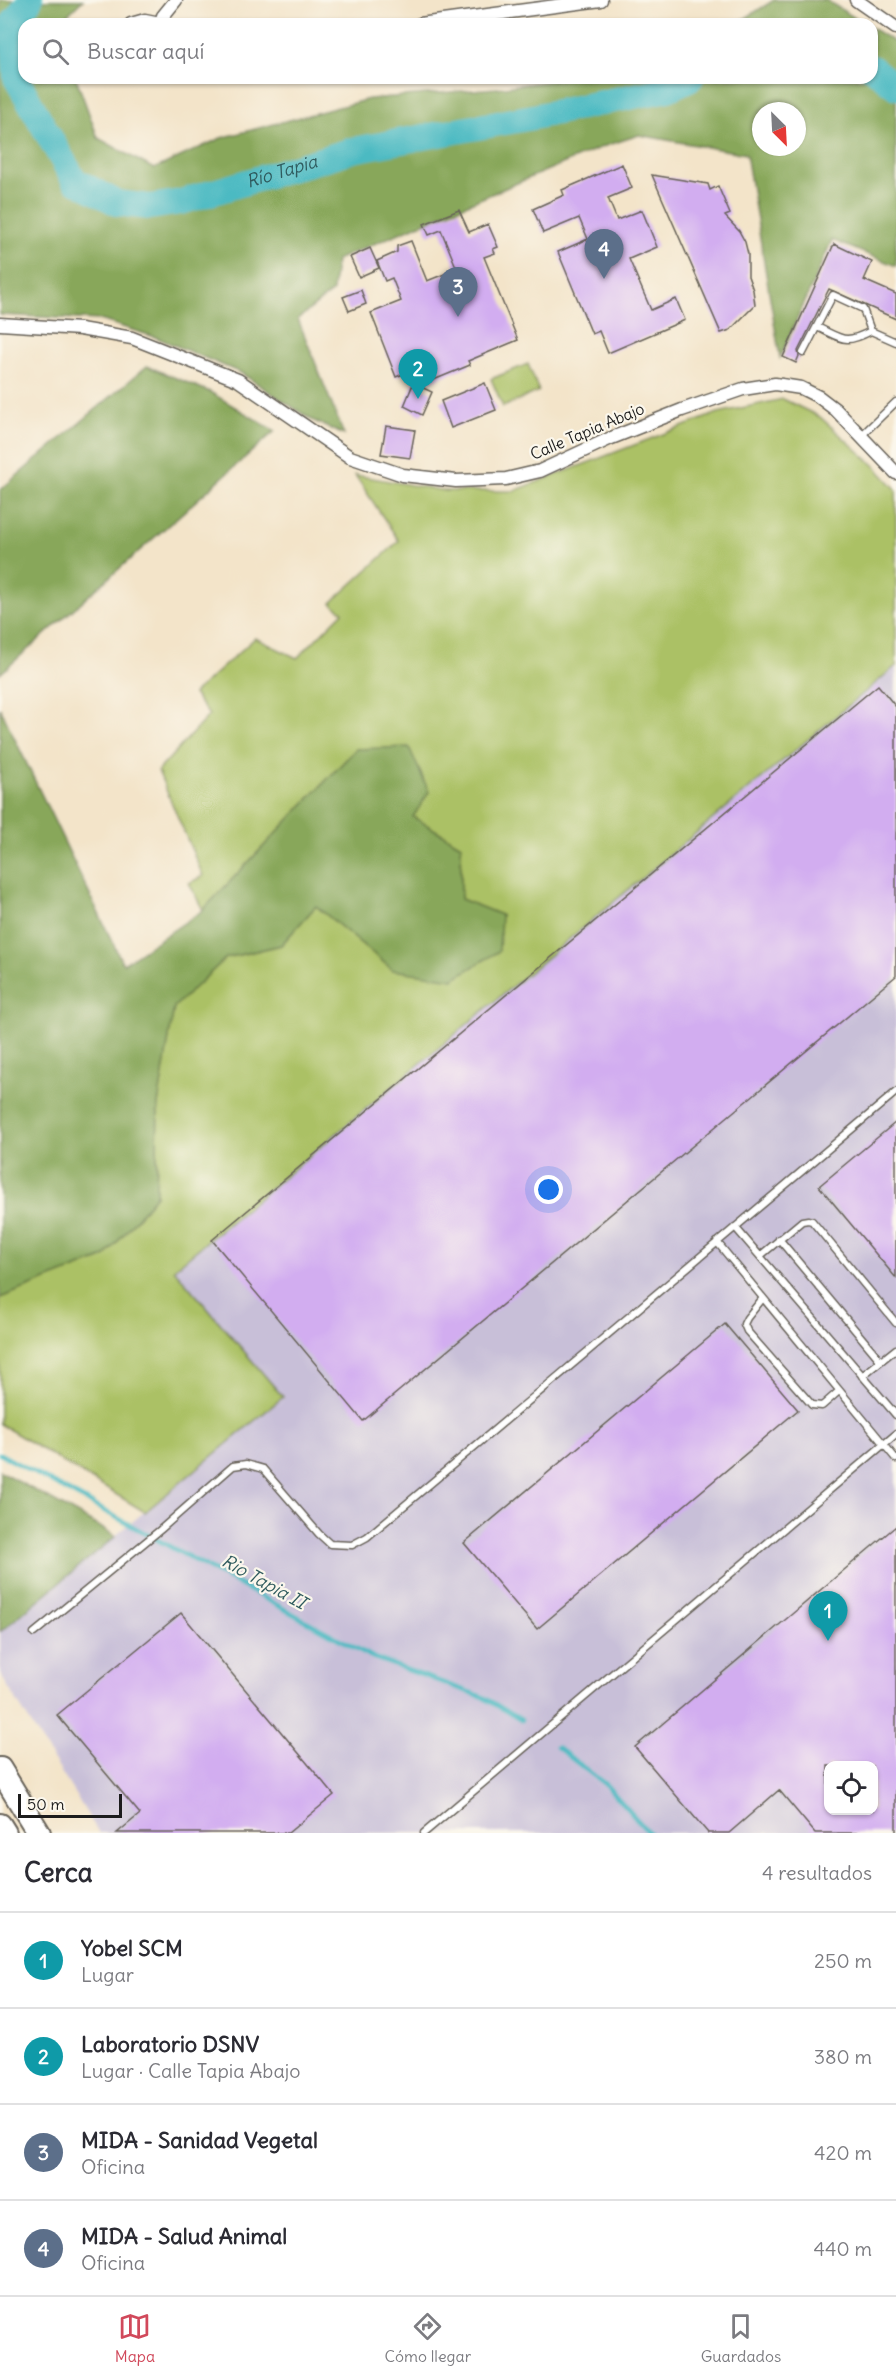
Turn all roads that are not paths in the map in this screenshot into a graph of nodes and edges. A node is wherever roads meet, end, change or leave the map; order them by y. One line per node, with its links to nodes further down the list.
1 (176, 0): 5 (street)
2 (601, 0): 4 (street)
3 (856, 0): 7 (street)
4 (580, 1): 6 (street)
5 (162, 18)
6 (462, 18)
7 (896, 28)
8 (0, 324): 14 (street, Calle Tapia Abajo)
9 (817, 327): 10 (lane); 10 (lane); 12 (lane)
10 (871, 331): 11 (lane)
11 (896, 342)
12 (803, 353)
13 (896, 402): 14 (lane)
14 (861, 436): 15 (street, Calle Tapia Abajo)
15 (896, 473)
16 (896, 1092): 17 (lane)
17 (735, 1227): 19 (lane); 20 (lane)
18 (779, 1239): 20 (lane); 22 (lane); 24 (lane)
19 (717, 1242): 21 (lane); 31 (lane)
20 (760, 1256): 25 (lane)
21 (764, 1298): 26 (lane); 26 (lane)
22 (896, 1323)
23 (896, 1349): 24 (lane)
24 (881, 1361): 25 (lane)
25 (862, 1376): 27 (lane)
26 (839, 1391): 29 (lane)
27 (896, 1415)
28 (896, 1434): 29 (lane)
29 (884, 1444): 30 (lane); 36 (lane)
30 (896, 1459)
31 (34, 1633)
32 (0, 1769): 35 (highway)
33 (0, 1825): 34 (highway)
34 (5, 1833)
35 (39, 1833)
36 (424, 1833)

